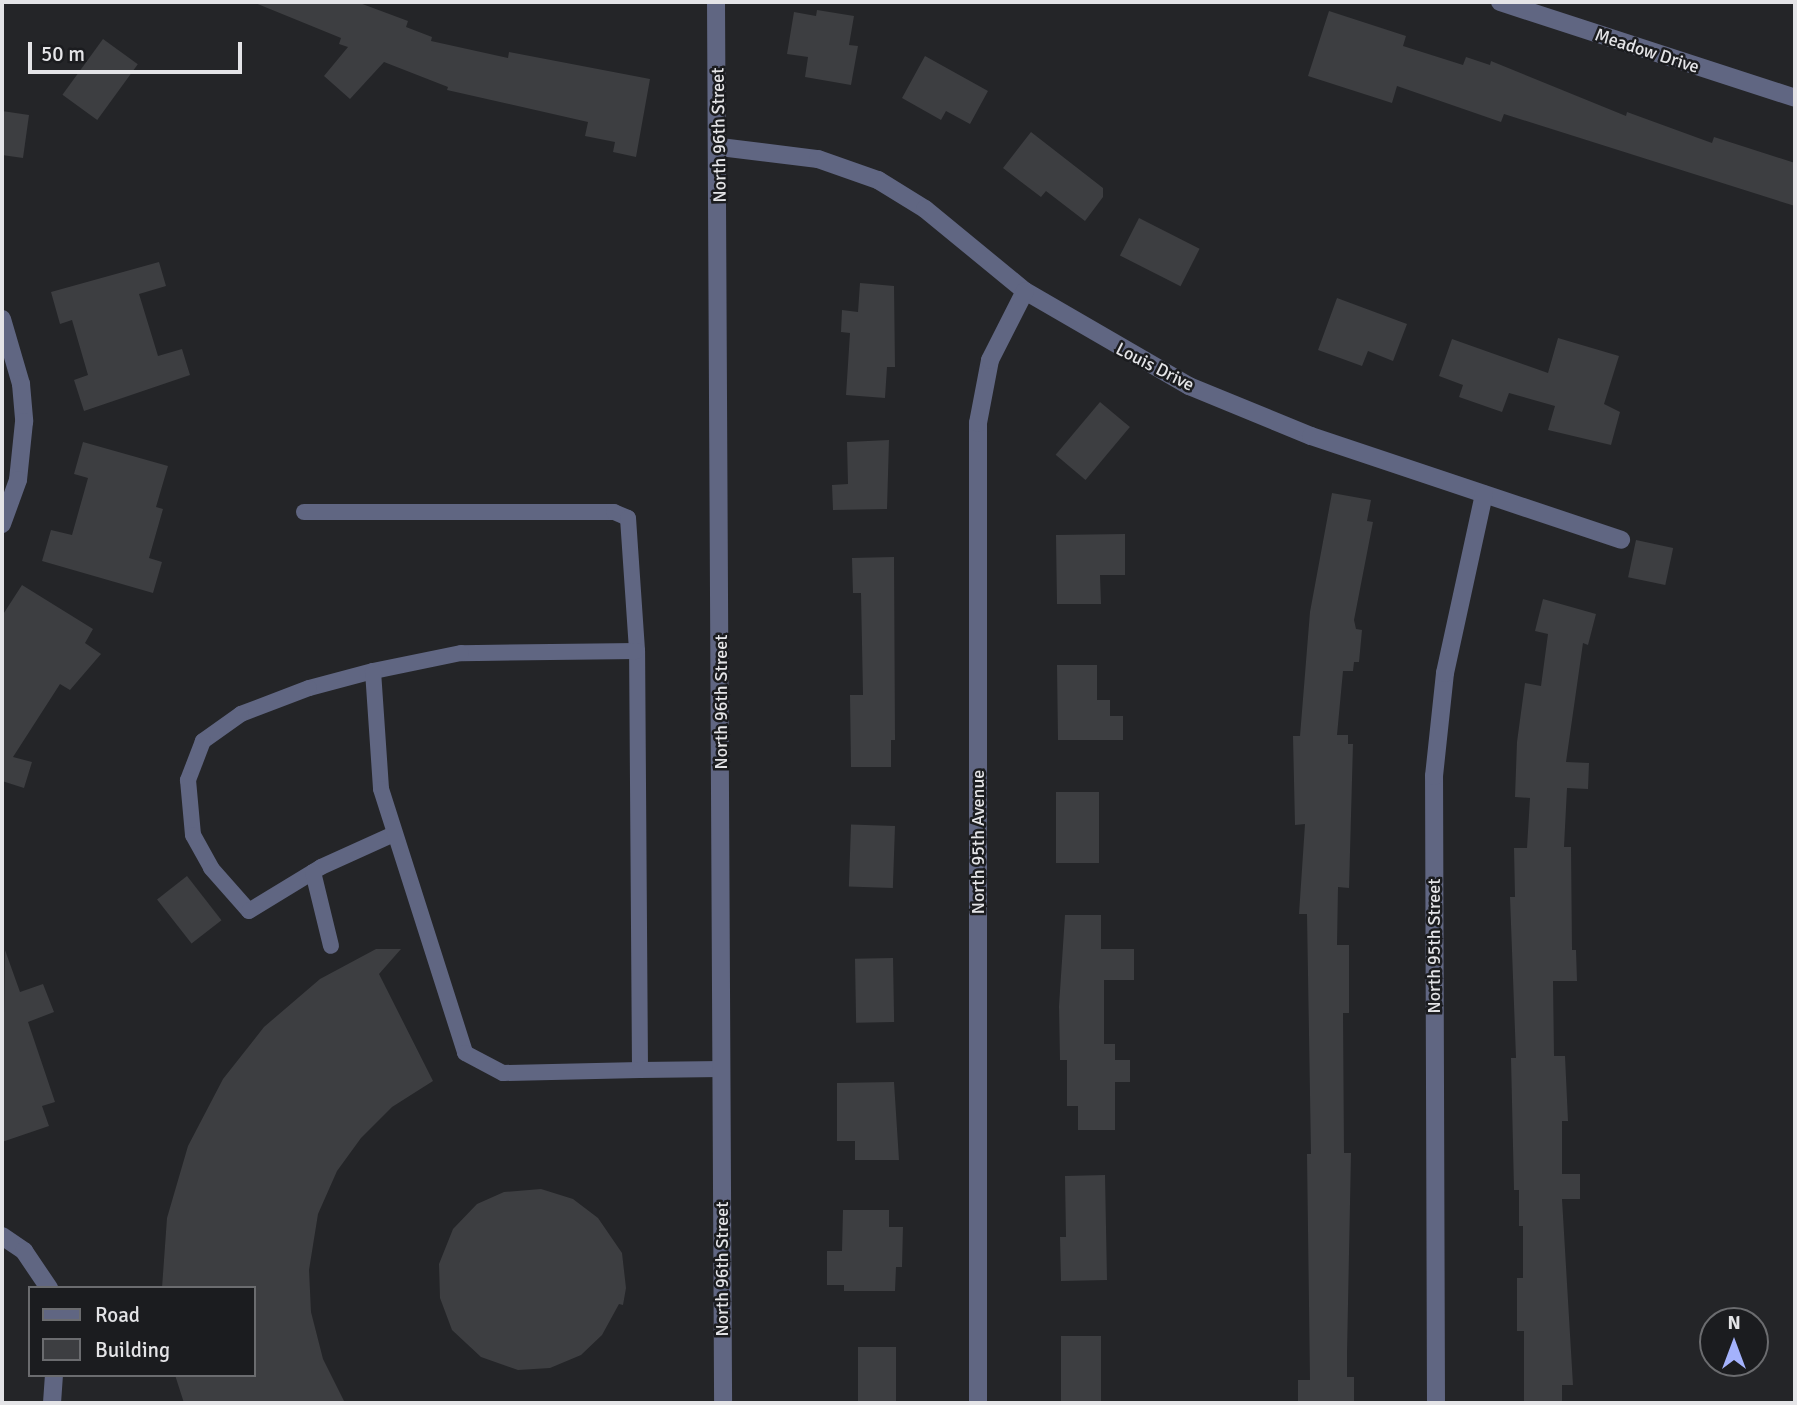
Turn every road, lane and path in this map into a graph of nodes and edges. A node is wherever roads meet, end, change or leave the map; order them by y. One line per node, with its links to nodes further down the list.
1 (716, 2): 4 (street, North 96th Street)
2 (1500, 2): 3 (street, Meadow Drive)
3 (1795, 99)
4 (720, 147): 5 (street, Louis Drive); 16 (street, North 96th Street)
5 (1025, 291): 7 (street, Louis Drive); 23 (street, North 95th Avenue)
6 (2, 319): 9 (street)
7 (1484, 494): 10 (street, Louis Drive); 24 (street, North 95th Street)
8 (304, 512): 11 (lane)
9 (2, 524)
10 (1621, 540)
11 (637, 651): 12 (lane); 17 (lane)
12 (373, 671): 13 (lane); 14 (lane)
13 (394, 834): 14 (lane); 17 (lane)
14 (313, 872): 15 (lane)
15 (331, 946)
16 (722, 1069): 17 (lane); 22 (street, North 96th Street)
17 (640, 1070)
18 (2, 1236): 19 (street)
19 (48, 1286)
20 (54, 1377): 21 (street)
21 (52, 1403)
22 (723, 1403)
23 (978, 1403)
24 (1436, 1403)

